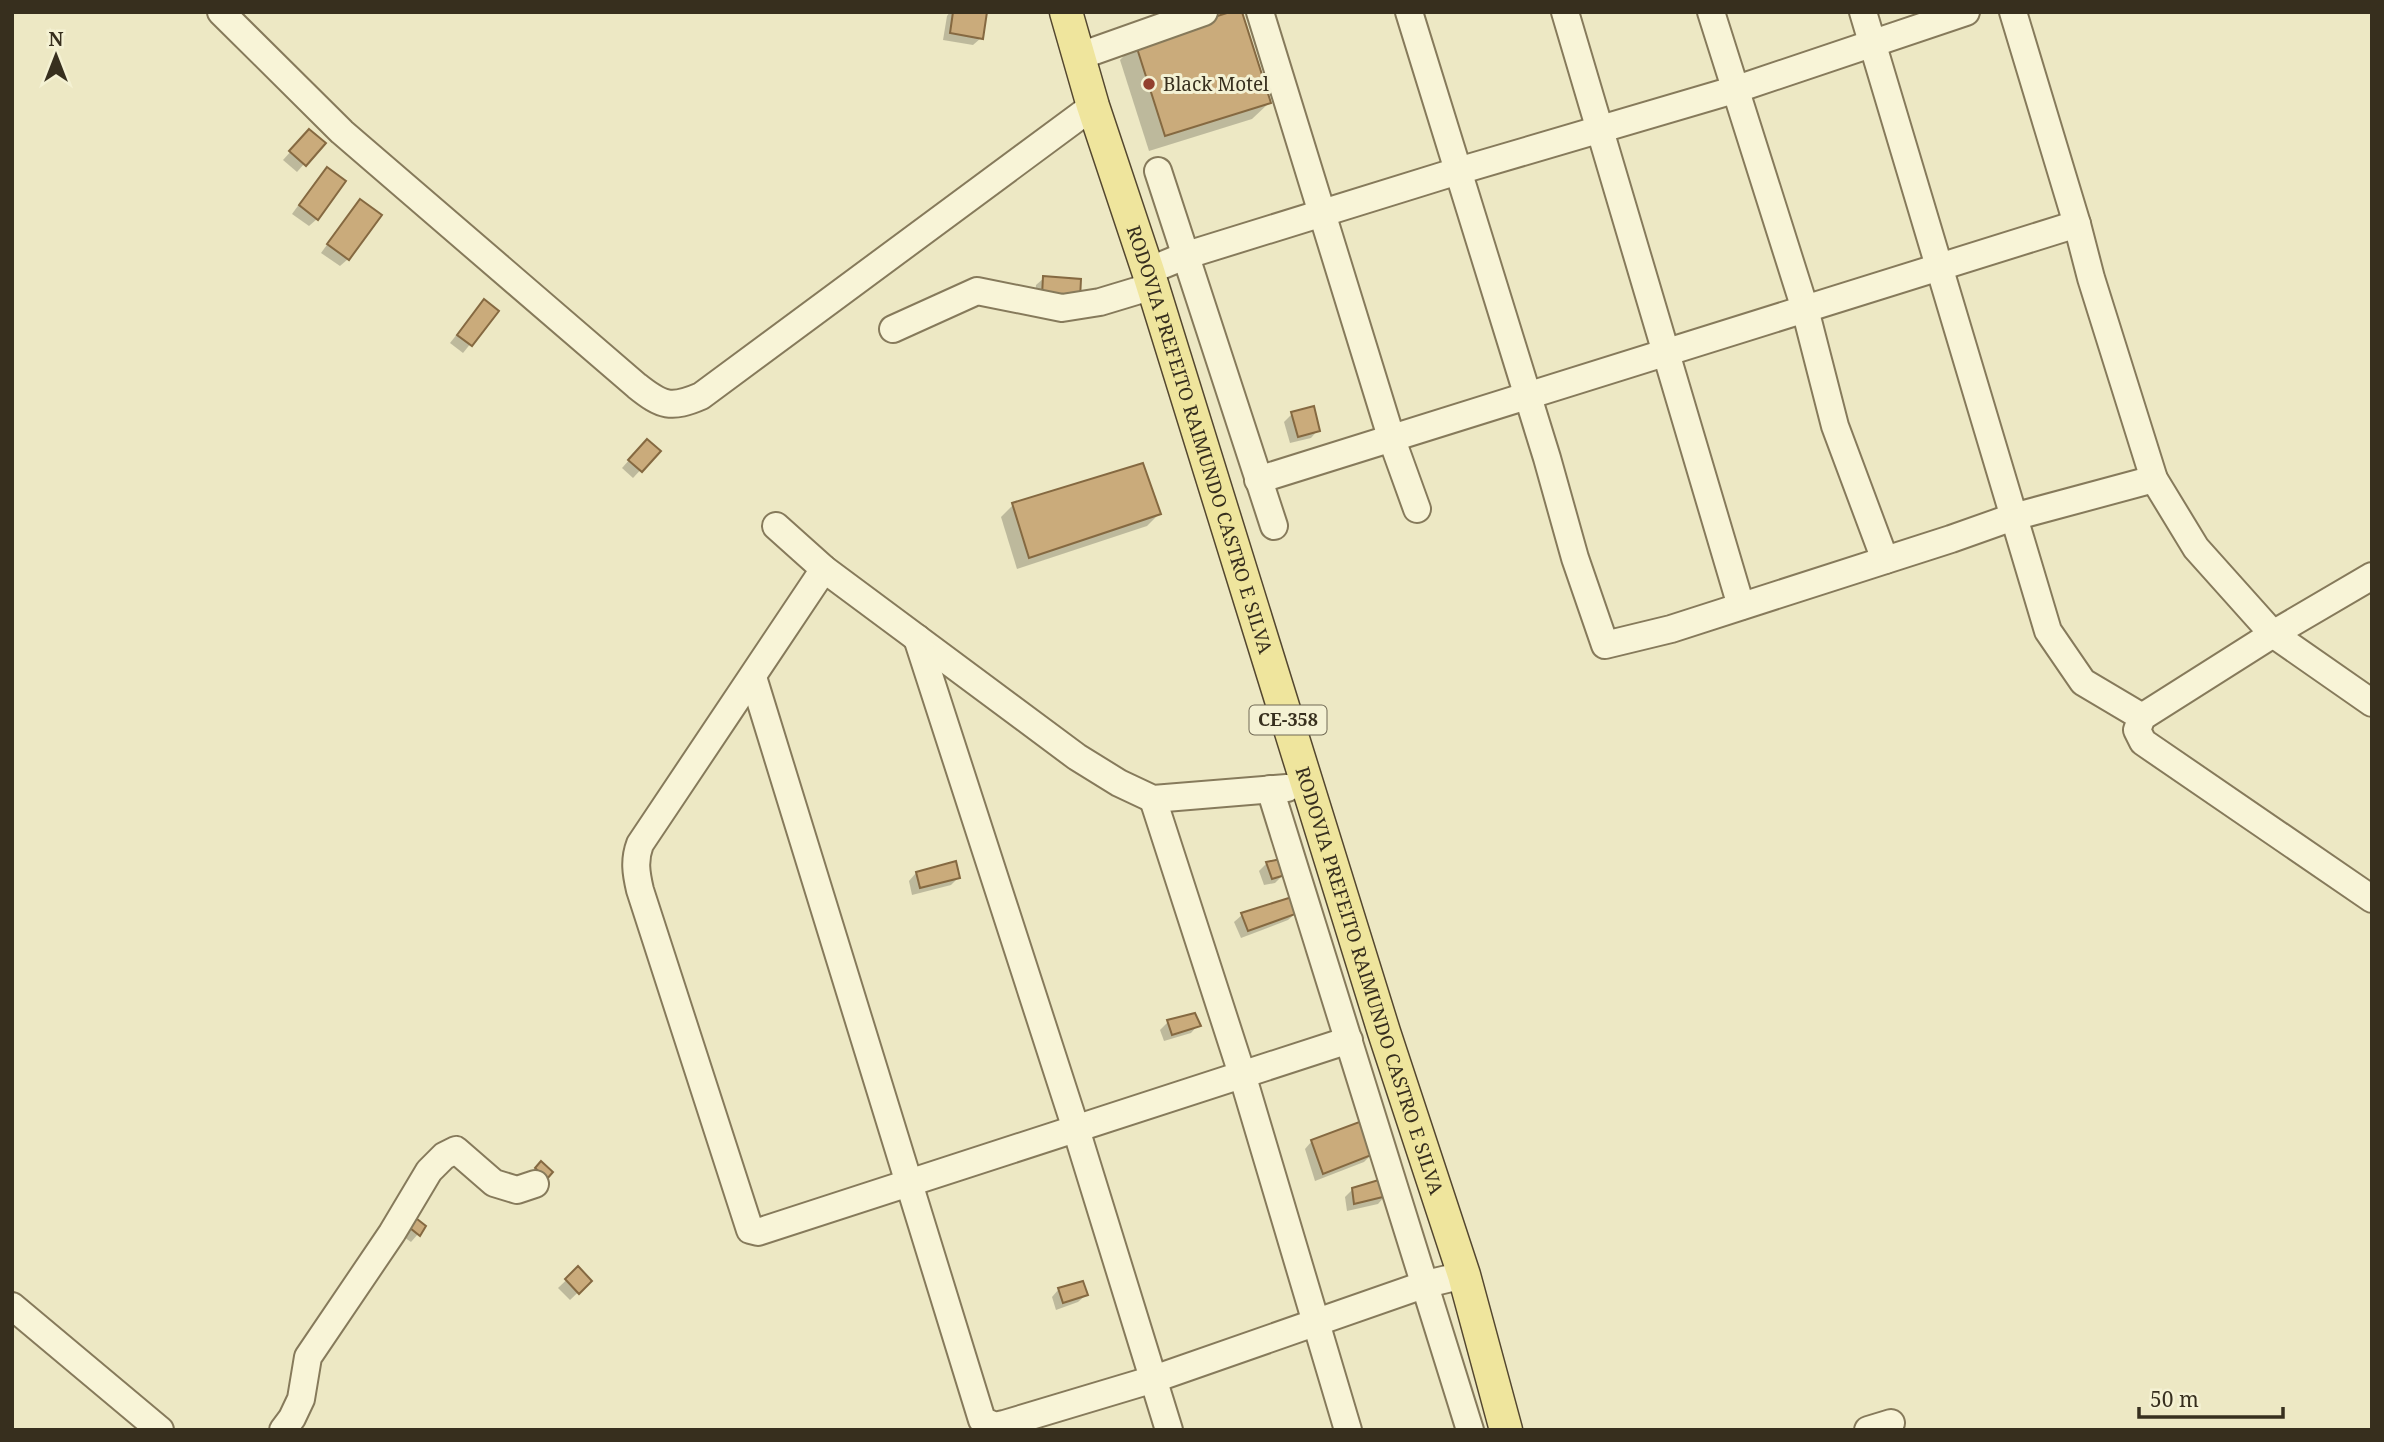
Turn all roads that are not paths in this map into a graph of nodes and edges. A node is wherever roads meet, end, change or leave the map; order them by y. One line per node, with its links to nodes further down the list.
1 (221, 12): 14 (street)
2 (1066, 12): 12 (main road, RODOVIA PREFEITO RAIMUNDO CASTRO E SILVA / CE-358)
3 (1204, 12): 12 (street)
4 (1260, 12): 18 (street)
5 (1409, 12): 17 (street)
6 (1565, 12): 15 (street)
7 (1711, 12): 13 (street)
8 (1863, 12): 11 (street)
9 (1966, 12): 11 (street)
10 (2013, 12): 19 (street)
11 (1873, 45): 13 (street); 21 (street)
12 (1080, 56): 14 (main road, RODOVIA PREFEITO RAIMUNDO CASTRO E SILVA / CE-358)
13 (1737, 89): 15 (street); 23 (street)
14 (1093, 106): 22 (main road, RODOVIA PREFEITO RAIMUNDO CASTRO E SILVA / CE-358)
15 (1601, 130): 17 (street); 25 (street)
16 (1158, 171): 20 (street)
17 (1458, 171): 18 (street); 26 (street)
18 (1321, 214): 20 (street); 27 (street)
19 (2077, 224): 21 (street); 28 (street)
20 (1186, 256): 22 (street); 29 (street)
21 (1940, 268): 23 (street); 31 (street)
22 (1150, 278): 24 (street); 43 (main road, RODOVIA PREFEITO RAIMUNDO CASTRO E SILVA / CE-358)
23 (1805, 309): 25 (street); 34 (street)
24 (893, 329)
25 (1665, 352): 26 (street); 37 (street)
26 (1527, 395): 27 (street); 37 (street)
27 (1391, 438): 29 (street); 30 (street)
28 (2154, 479): 31 (street); 38 (street)
29 (1258, 480): 33 (street)
30 (1417, 509)
31 (2013, 517): 34 (street); 42 (street)
32 (776, 526): 35 (street)
33 (1273, 526)
34 (1885, 560): 37 (street)
35 (824, 569): 39 (street); 40 (street)
36 (2372, 576): 38 (street)
37 (1741, 606)
38 (2273, 634): 41 (street); 42 (street)
39 (917, 638): 45 (street); 49 (street)
40 (753, 677): 50 (street); 50 (street)
41 (2372, 703)
42 (2142, 717): 46 (street)
43 (1310, 788): 44 (street); 52 (main road, RODOVIA PREFEITO RAIMUNDO CASTRO E SILVA / CE-358)
44 (1270, 789): 45 (street); 47 (street)
45 (1153, 799): 48 (street)
46 (2372, 900)
47 (1349, 1040): 48 (street); 53 (street)
48 (1242, 1074): 49 (street); 55 (street)
49 (1076, 1129): 50 (street); 56 (street)
50 (909, 1183): 56 (street)
51 (535, 1184): 58 (street)
52 (1464, 1275): 53 (street); 62 (main road, RODOVIA PREFEITO RAIMUNDO CASTRO E SILVA / CE-358)
53 (1426, 1284): 55 (street); 61 (street)
54 (12, 1306): 57 (street)
55 (1316, 1323): 56 (street); 60 (street)
56 (1154, 1379): 59 (street)
57 (160, 1430)
58 (283, 1430)
59 (1169, 1430)
60 (1349, 1430)
61 (1470, 1430)
62 (1506, 1430)

